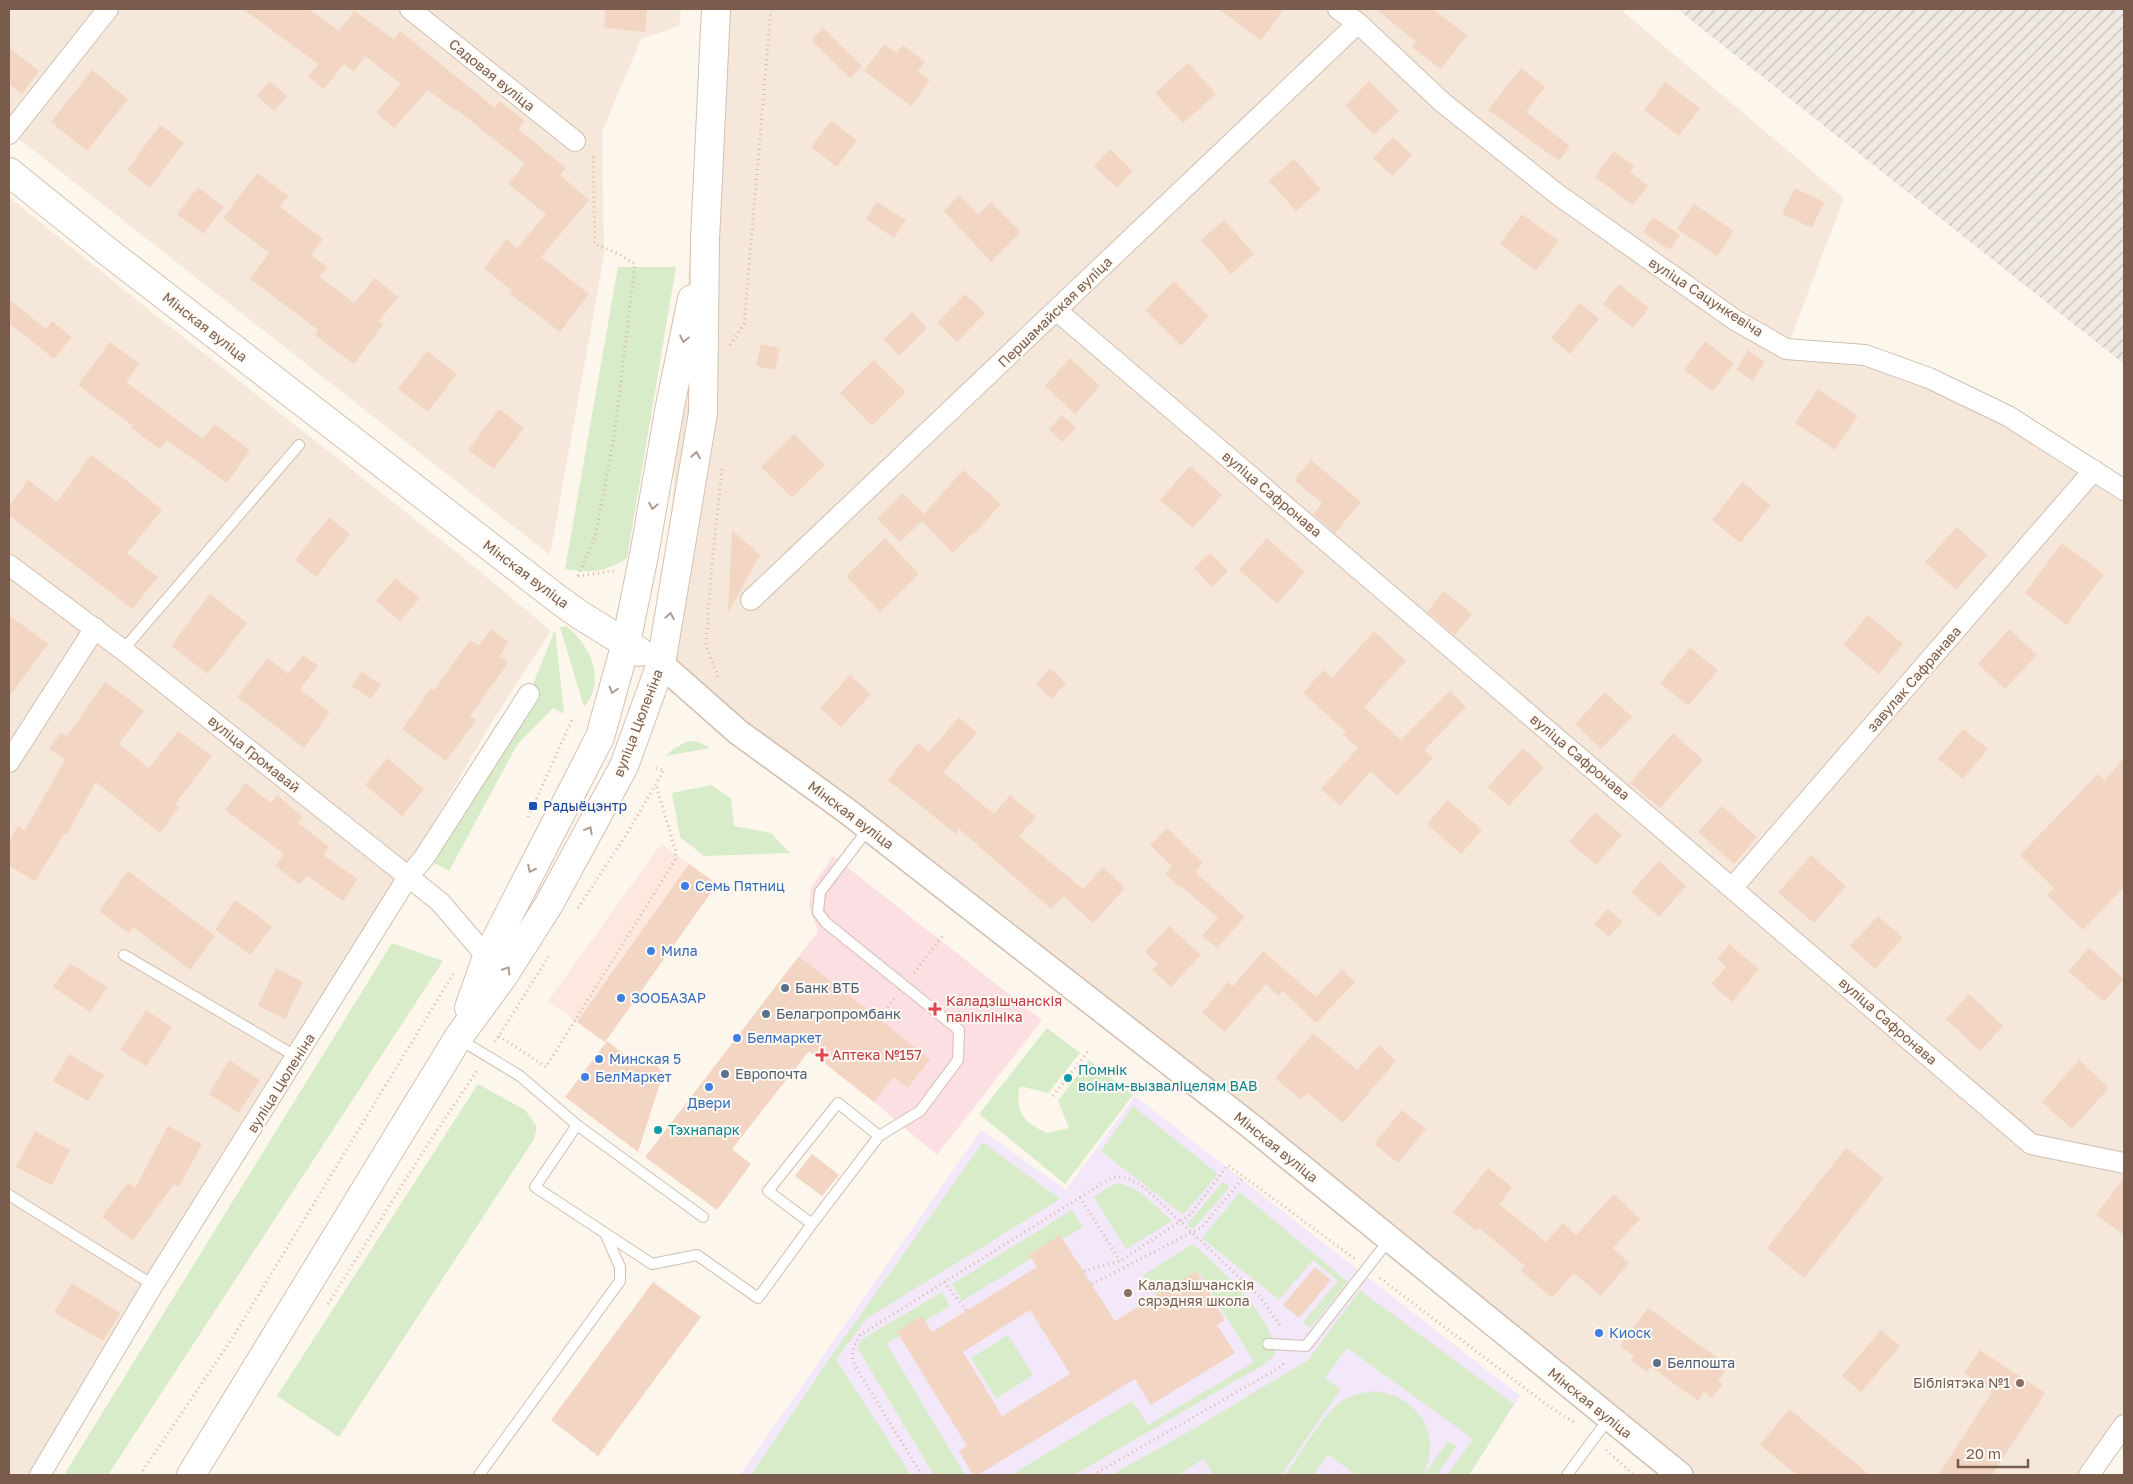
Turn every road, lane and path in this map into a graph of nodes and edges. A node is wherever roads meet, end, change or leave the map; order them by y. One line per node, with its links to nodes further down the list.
1 (108, 9): 7 (street)
2 (410, 9): 8 (street, Садовая вуліца)
3 (716, 9): 10 (main road)
4 (771, 9): 12 (path)
5 (1338, 9): 6 (street, вуліца Сацункевіча)
6 (1358, 23): 11 (street, Першамайская вуліца); 15 (street, вуліца Сацункевіча)
7 (9, 134)
8 (575, 141): 18 (path)
9 (9, 172): 21 (main road, Мінская вуліца)
10 (705, 240): 21 (main road, вуліца Цюленіна, one-way to 21); 23 (main road, вуліца Цюленіна, one-way to 10)
11 (1056, 310): 19 (street, Першамайская вуліца); 31 (street, вуліца Сафронава)
12 (730, 353)
13 (299, 445): 22 (lane)
14 (722, 467): 24 (path)
15 (2094, 470): 16 (street, вуліца Сацункевіча); 31 (street, завулак Сафранава)
16 (2124, 490)
17 (9, 565): 20 (street, вуліца Громавай)
18 (616, 571)
19 (751, 600)
20 (95, 628): 22 (street, вуліца Громавай); 26 (street)
21 (626, 643): 23 (main road, Мінская вуліца); 33 (main road, вуліца Цюленіна, one-way to 33)
22 (123, 650): 30 (street, вуліца Громавай)
23 (661, 664): 29 (street, Мінская вуліца); 37 (main road, вуліца Цюленіна, one-way to 23)
24 (718, 677)
25 (529, 694): 30 (street, вуліца Цюленіна)
26 (9, 762)
27 (653, 768): 28 (path)
28 (655, 784): 32 (path); 36 (path)
29 (869, 828): 43 (lane); 53 (street, Мінская вуліца)
30 (408, 877): 33 (street, вуліца Громавай); 40 (street, вуліца Цюленіна)
31 (1733, 888): 44 (street, вуліца Сафронава)
32 (574, 916)
33 (480, 949): 37 (main road, вуліца Цюленіна); 68 (path)
34 (553, 950): 36 (path)
35 (124, 955): 40 (lane)
36 (499, 1036): 39 (path)
37 (458, 1038): 39 (lane); 69 (main road, вуліца Цюленіна)
38 (1090, 1049): 41 (path)
39 (488, 1055): 42 (lane); 60 (path)
40 (297, 1057): 59 (street, вуліца Цюленіна)
41 (1053, 1096)
42 (577, 1125): 48 (lane); 51 (lane)
43 (879, 1136): 50 (lane); 50 (lane)
44 (2124, 1163)
45 (1243, 1178): 49 (path); 52 (path); 55 (path)
46 (9, 1195): 59 (lane)
47 (1080, 1197): 49 (path); 54 (path); 57 (path)
48 (703, 1218)
49 (1180, 1222): 52 (path); 54 (path)
50 (812, 1224): 51 (lane)
51 (605, 1233): 70 (lane)
52 (1192, 1234): 58 (path); 63 (path)
53 (1389, 1240): 55 (lane); 64 (street, Мінская вуліца)
54 (1120, 1261): 56 (path)
55 (1367, 1267): 63 (lane); 66 (path)
56 (1084, 1271)
57 (944, 1282): 61 (path); 71 (path)
58 (1092, 1284)
59 (153, 1285): 67 (street, вуліца Цюленіна)
60 (325, 1309)
61 (967, 1311)
62 (1268, 1344): 63 (lane)
63 (1288, 1346): 72 (path)
64 (1609, 1418): 66 (lane); 75 (street, Мінская вуліца)
65 (2124, 1425): 76 (street)
66 (1594, 1439): 73 (lane); 74 (path)
67 (40, 1475)
68 (140, 1475)
69 (191, 1475)
70 (479, 1475)
71 (922, 1475)
72 (1093, 1475)
73 (1567, 1475)
74 (1634, 1475)
75 (1680, 1475)
76 (2089, 1475)

